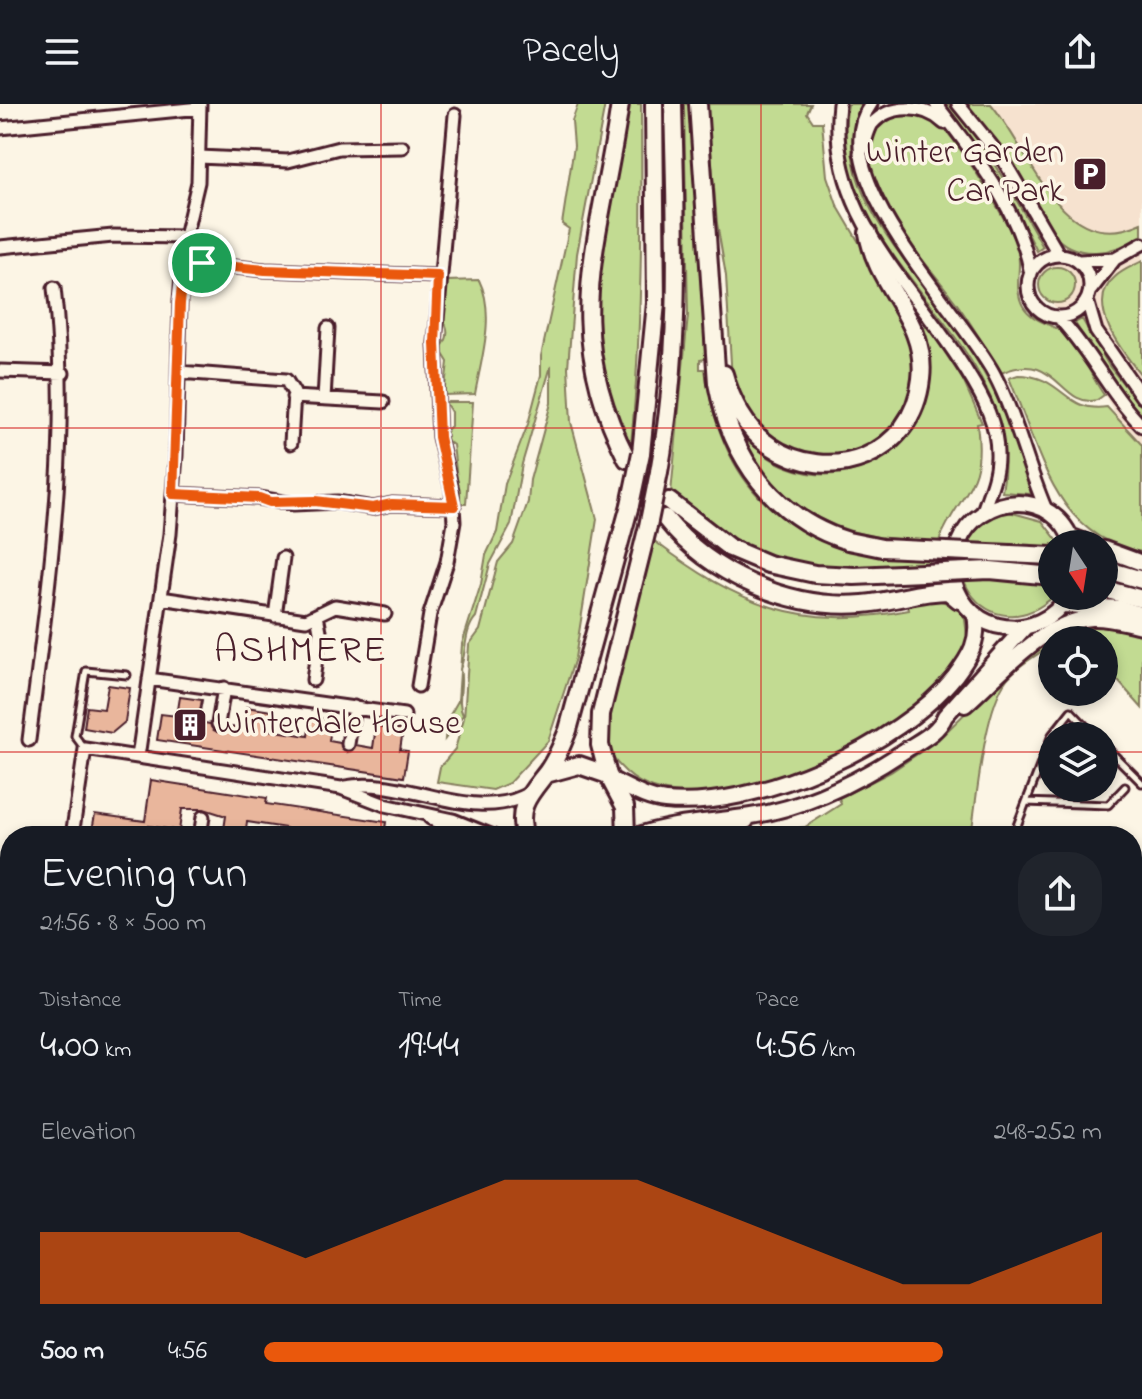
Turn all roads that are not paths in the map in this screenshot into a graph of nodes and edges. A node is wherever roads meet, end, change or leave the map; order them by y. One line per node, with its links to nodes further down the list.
1 (620, 104): 40 (main road)
2 (654, 104): 40 (main road)
3 (673, 104): 88 (main road, bridge)
4 (698, 104): 30 (main road)
5 (871, 104): 14 (street)
6 (936, 104): 12 (street)
7 (958, 104): 20 (street)
8 (200, 106): 11 (street); 15 (street)
9 (838, 107): 16 (street)
10 (455, 115): 25 (street)
11 (0, 128)
12 (956, 131): 14 (street); 24 (street)
13 (402, 147): 15 (street)
14 (859, 153): 45 (street)
15 (199, 157): 17 (street)
16 (868, 233): 30 (main road); 44 (street)
17 (185, 237): 19 (street); 23 (street)
18 (1142, 244): 21 (street)
19 (0, 247)
20 (1059, 255): 22 (street); 24 (street)
21 (1115, 259): 22 (street); 27 (street)
22 (1079, 261): 27 (street)
23 (185, 262): 25 (street); 32 (street)
24 (1031, 274): 28 (street)
25 (438, 276): 43 (street)
26 (54, 288): 33 (street)
27 (1089, 295): 28 (street); 35 (street)
28 (1058, 317): 38 (street)
29 (328, 328): 36 (street)
30 (714, 342): 50 (main road, bridge)
31 (0, 371): 33 (street)
32 (179, 372): 34 (street); 41 (street)
33 (63, 373): 81 (street)
34 (293, 397): 36 (street); 39 (street)
35 (1142, 397)
36 (324, 399): 37 (street)
37 (383, 402)
38 (1142, 426)
39 (291, 443)
40 (632, 454): 87 (main road, bridge)
41 (173, 494): 43 (street); 58 (street)
42 (669, 501): 54 (main road, bridge)
43 (454, 506): 73 (street)
44 (983, 511): 45 (street); 48 (street)
45 (1047, 512): 47 (street)
46 (665, 518): 60 (main road)
47 (1065, 530)
48 (958, 544)
49 (1118, 554): 52 (street)
50 (1038, 555)
51 (283, 558): 67 (street)
52 (1142, 563)
53 (1118, 573): 55 (main road)
54 (1038, 575)
55 (1142, 580)
56 (954, 581): 60 (street)
57 (1118, 593): 59 (main road)
58 (161, 598): 67 (street); 71 (street)
59 (1142, 599)
60 (959, 600): 65 (street)
61 (1118, 608): 66 (street)
62 (1056, 610): 69 (street)
63 (385, 614): 64 (street)
64 (317, 615): 67 (street); 72 (street)
65 (975, 615): 69 (street); 88 (street)
66 (1142, 615)
67 (275, 616)
68 (1142, 626): 80 (street)
69 (1025, 627): 80 (street)
70 (127, 675): 83 (lane)
71 (149, 679): 74 (street); 84 (street)
72 (313, 680)
73 (418, 686)
74 (224, 688): 75 (street); 79 (street)
75 (354, 707): 76 (street); 82 (street)
76 (404, 715)
77 (1062, 722): 78 (lane)
78 (1082, 722)
79 (218, 724)
80 (941, 727): 95 (street)
81 (29, 740)
82 (348, 744)
83 (85, 749): 84 (street); 97 (street)
84 (138, 757): 91 (street)
85 (1118, 759): 89 (lane)
86 (1038, 770): 93 (lane)
87 (546, 774): 88 (main road); 92 (main road)
88 (611, 778): 102 (main road)
89 (1142, 783)
90 (1125, 787): 93 (lane)
91 (341, 788): 92 (street); 94 (street)
92 (528, 794): 101 (main road)
93 (1025, 802): 105 (lane)
94 (423, 813): 99 (street); 100 (street)
95 (753, 816): 103 (street); 104 (street)
96 (203, 817): 98 (street)
97 (73, 826)
98 (202, 826)
99 (444, 826)
100 (468, 826)
101 (524, 826)
102 (626, 826)
103 (680, 826)
104 (738, 826)
105 (1017, 826)

